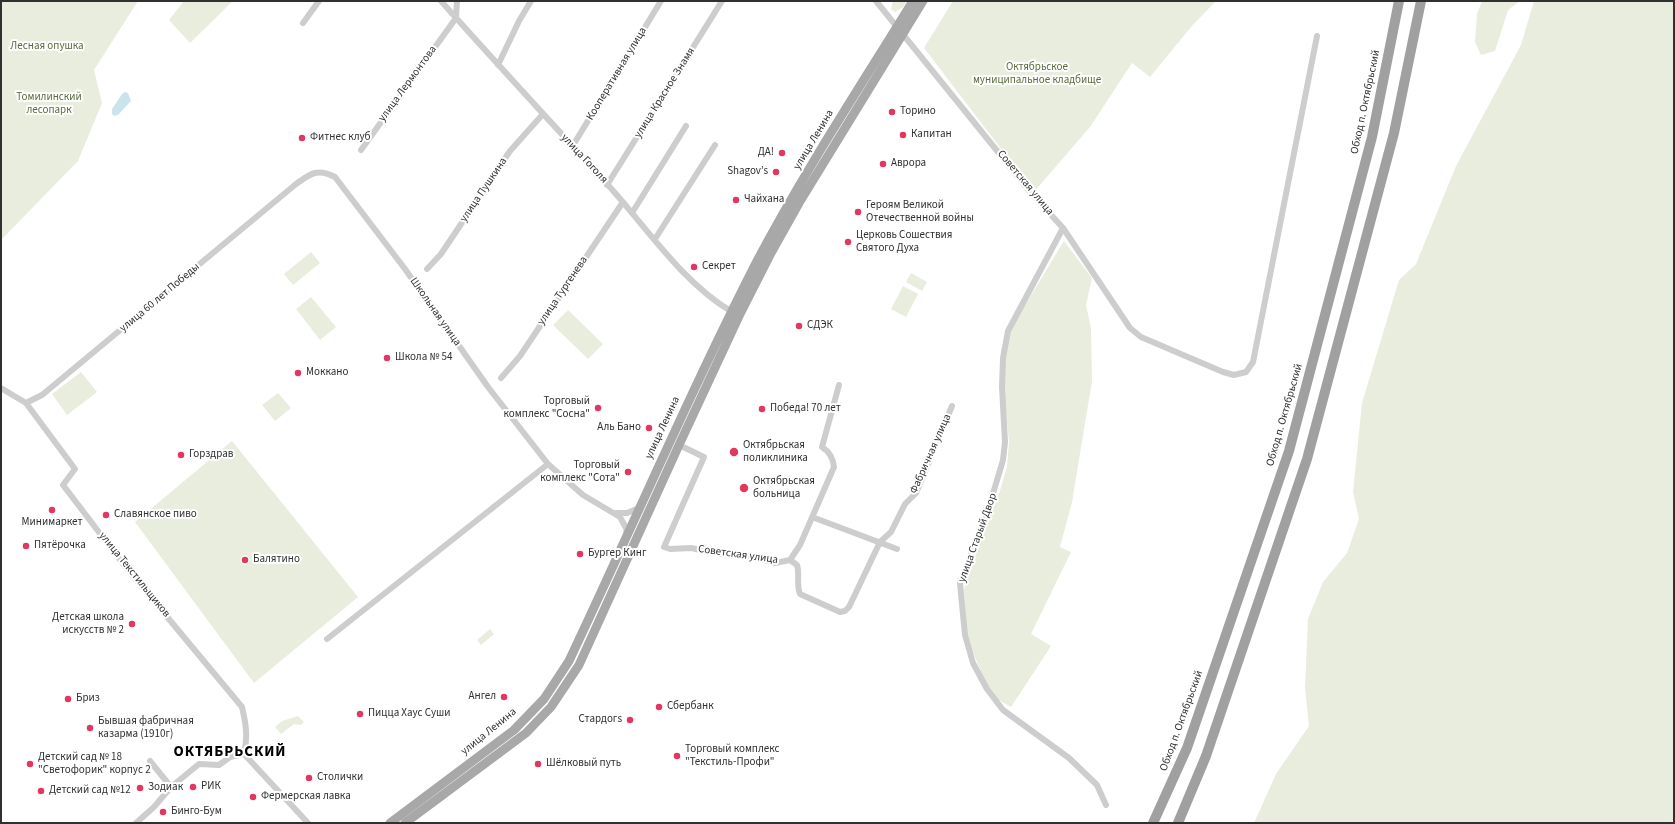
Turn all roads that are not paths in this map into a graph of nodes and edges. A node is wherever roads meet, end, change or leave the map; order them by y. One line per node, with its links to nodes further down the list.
1 (318, 1): 13 (street)
2 (440, 1): 12 (street, улица Гоголя)
3 (457, 1): 12 (street)
4 (532, 1): 16 (street)
5 (661, 1): 20 (street, Кооперативная улица)
6 (722, 1): 23 (street, улица Красное Знамя)
7 (876, 1): 14 (street)
8 (913, 1): 14 (main road, улица Ленина)
9 (924, 1): 14 (main road, улица Ленина)
10 (1400, 1): 53 (highway, Обход п. Октябрьский)
11 (1421, 1): 54 (highway)
12 (456, 18): 16 (street, улица Гоголя); 21 (street, улица Лермонтова)
13 (303, 23)
14 (900, 30): 26 (street, Советская улица); 29 (main road, улица Ленина); 35 (main road, улица Ленина)
15 (1317, 36): 26 (street, Советская улица)
16 (498, 65): 17 (street, улица Гоголя)
17 (543, 114): 20 (street, улица Гоголя); 28 (street, улица Пушкина)
18 (686, 126): 25 (street)
19 (715, 145): 27 (street)
20 (572, 147): 23 (street, улица Гоголя)
21 (361, 150)
22 (315, 172): 33 (street, улица 60 лет Победы); 36 (street, Школьная улица)
23 (607, 185): 24 (street, улица Гоголя)
24 (623, 202): 25 (street, улица Гоголя); 30 (street, улица Тургенева)
25 (632, 213): 27 (street, улица Гоголя)
26 (1063, 228): 48 (street, улица Старый Двор)
27 (655, 239): 29 (street, улица Гоголя)
28 (428, 269)
29 (732, 312): 37 (main road, улица Ленина)
30 (501, 378)
31 (839, 385): 39 (street, Советская улица)
32 (1, 388): 33 (street)
33 (26, 403): 45 (street, улица Текстильщиков)
34 (952, 406): 41 (street, Фабричная улица)
35 (679, 445): 43 (street, Советская улица); 52 (main road, улица Ленина)
36 (548, 464): 38 (street, Школьная улица); 44 (street)
37 (639, 508): 38 (street); 40 (main road, улица Ленина)
38 (616, 513): 40 (street)
39 (812, 517): 41 (street); 43 (street, Советская улица)
40 (627, 536): 51 (main road, улица Ленина)
41 (880, 542): 42 (street); 43 (street, Фабричная улица)
42 (897, 549)
43 (790, 560)
44 (327, 639)
45 (244, 754): 47 (street); 50 (street)
46 (150, 761): 47 (street)
47 (171, 787): 49 (street)
48 (1106, 805)
49 (136, 823)
50 (308, 823)
51 (390, 823)
52 (405, 823)
53 (1153, 823)
54 (1178, 823)

